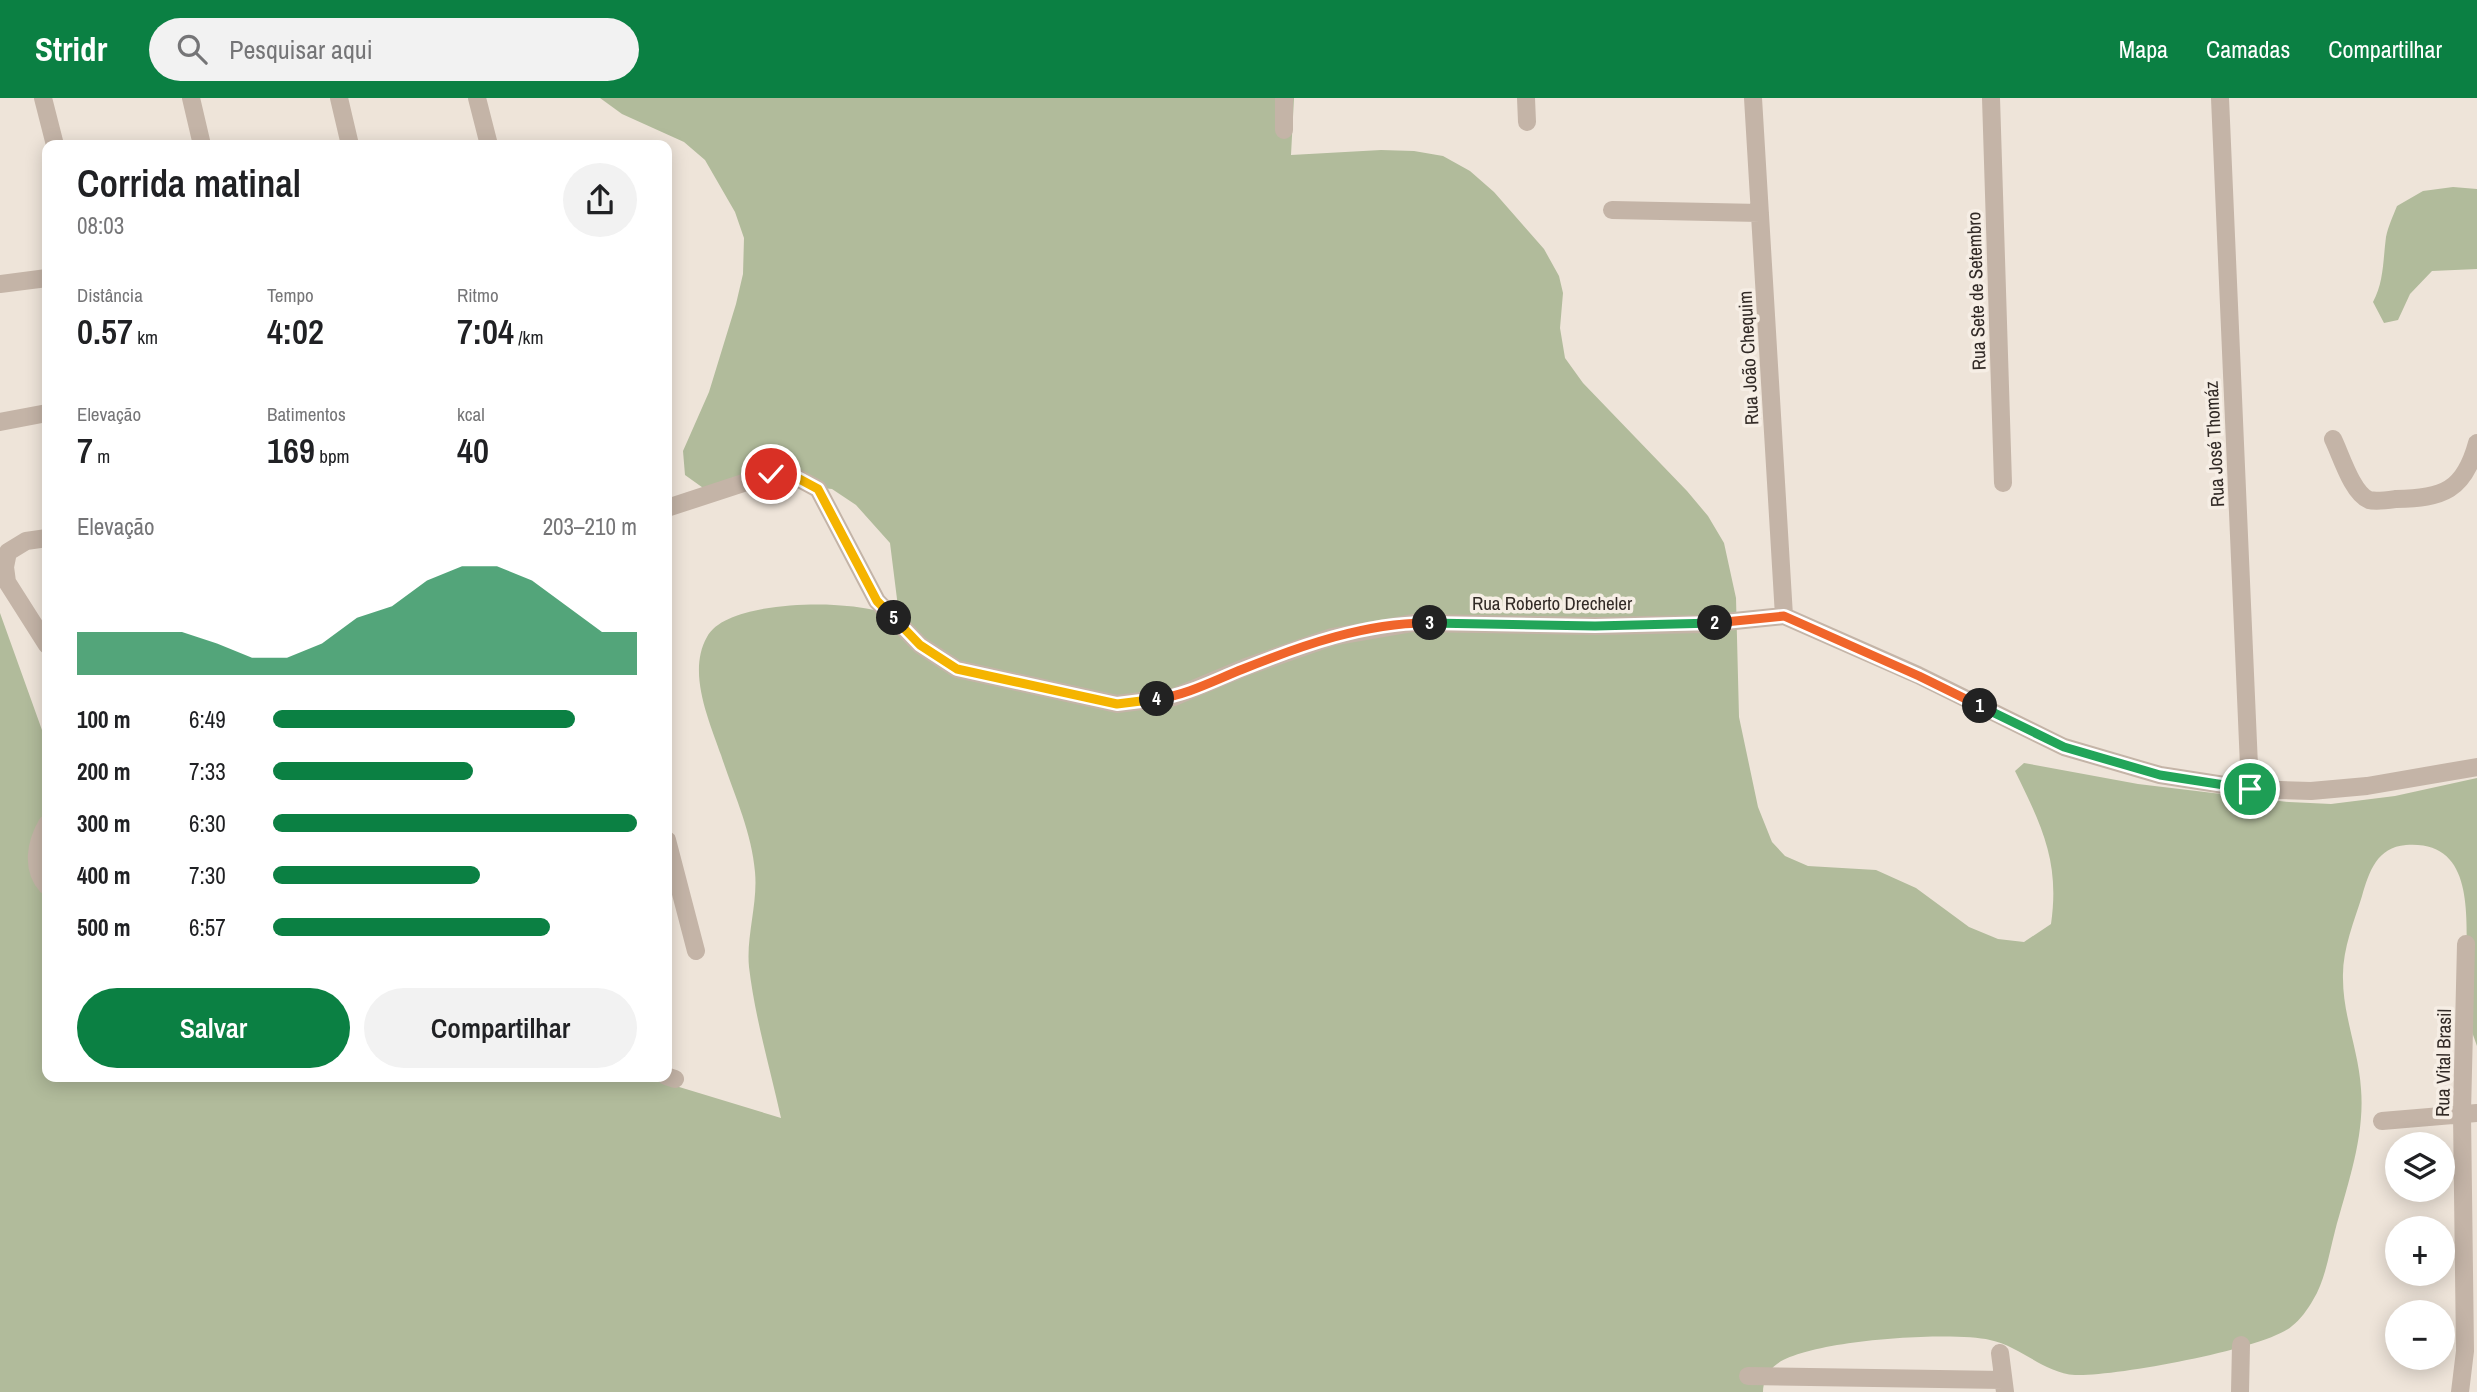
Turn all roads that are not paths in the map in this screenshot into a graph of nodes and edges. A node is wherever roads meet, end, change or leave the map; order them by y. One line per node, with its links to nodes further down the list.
1 (43, 98): 12 (street)
2 (191, 98): 13 (street)
3 (339, 98): 14 (street)
4 (477, 98): 15 (street)
5 (1284, 98): 11 (street)
6 (1526, 98): 10 (street)
7 (1753, 98): 17 (street, Rua João Chequim)
8 (1991, 98): 24 (street, Rua Sete de Setembro)
9 (2220, 98): 30 (street, Rua José Thomáz)
10 (1527, 121)
11 (1284, 130)
12 (54, 140)
13 (201, 140)
14 (350, 140)
15 (488, 140)
16 (1612, 210): 17 (street)
17 (1760, 213): 27 (street, Rua João Chequim)
18 (42, 279): 19 (street)
19 (0, 284)
20 (42, 414): 21 (street)
21 (0, 422)
22 (2333, 439): 23 (street)
23 (2477, 443)
24 (2003, 483)
25 (672, 506): 27 (street, Rua Roberto Drecheler)
26 (42, 539): 28 (street)
27 (1784, 616): 30 (street, Rua Roberto Drecheler)
28 (42, 637)
29 (2477, 767): 30 (street, Rua Roberto Drecheler)
30 (2250, 789)
31 (42, 833): 33 (street)
32 (672, 859): 35 (street)
33 (42, 880)
34 (2466, 944): 36 (street, Rua Vital Brasil)
35 (696, 951)
36 (2469, 1113): 37 (street); 43 (street, Rua Vital Brasil)
37 (2382, 1121)
38 (2241, 1345): 42 (street)
39 (2000, 1353): 41 (street)
40 (1748, 1376): 41 (street)
41 (2004, 1386)
42 (2240, 1392)
43 (2460, 1392)

